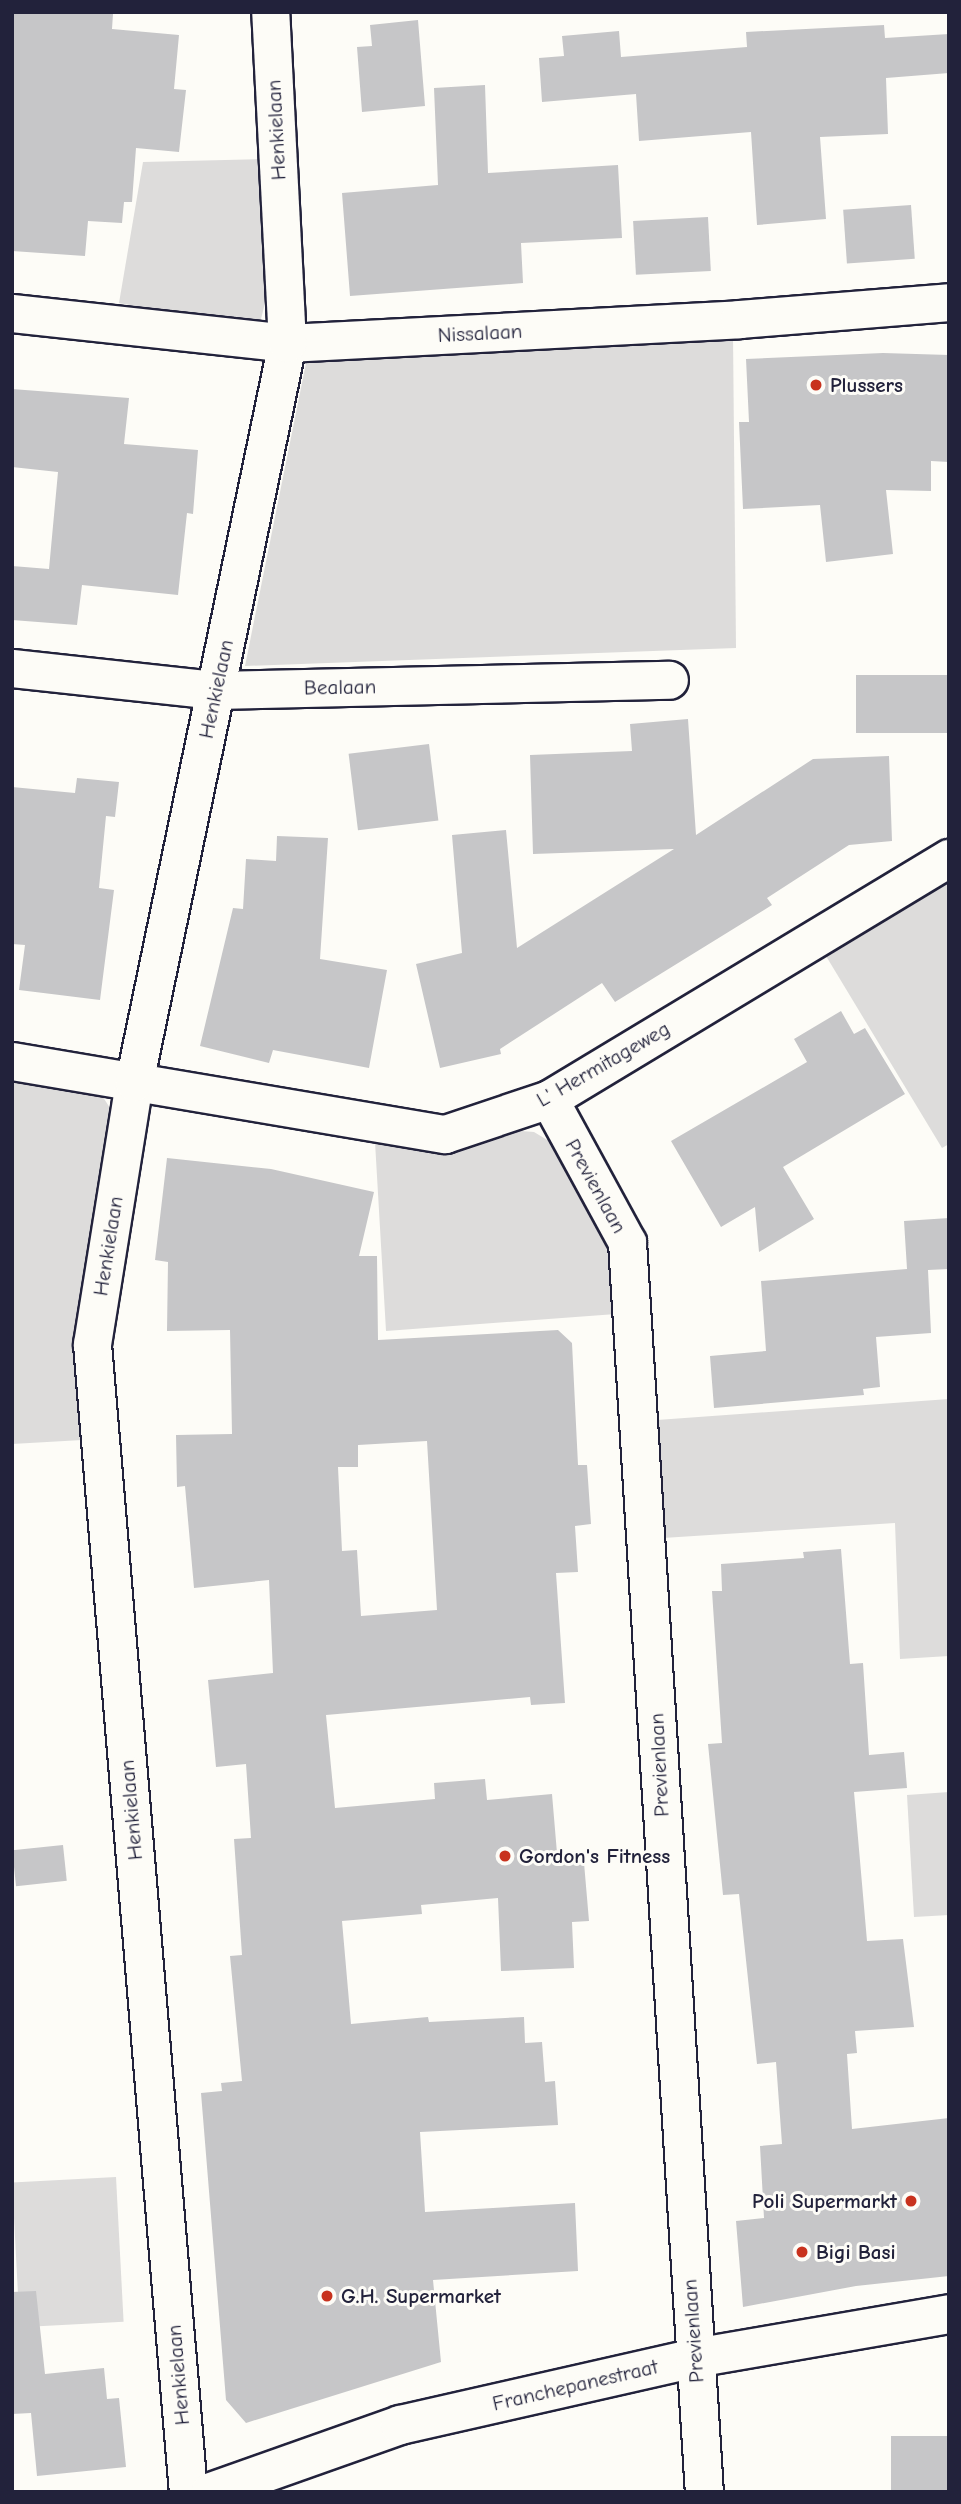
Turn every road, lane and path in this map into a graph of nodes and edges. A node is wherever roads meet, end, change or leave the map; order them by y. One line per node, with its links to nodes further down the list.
1 (270, 12): 4 (street, Henkielaan)
2 (949, 302): 4 (street, Nissalaan)
3 (12, 313): 4 (street, Nissalaan)
4 (287, 343): 7 (street, Henkielaan)
5 (12, 668): 7 (street, Bealaan)
6 (669, 680): 7 (street, Bealaan)
7 (216, 690): 10 (street, Henkielaan)
8 (949, 858): 11 (street, L' Hermitageweg)
9 (12, 1061): 10 (street, L' Hermitageweg)
10 (134, 1082): 11 (street, L' Hermitageweg); 14 (street, Henkielaan)
11 (549, 1099): 13 (street, Previenlaan)
12 (949, 2314): 13 (street, Franchepanestraat)
13 (695, 2358): 15 (street, Franchepanestraat); 16 (street, Previenlaan)
14 (188, 2492)
15 (211, 2492)
16 (704, 2492)

